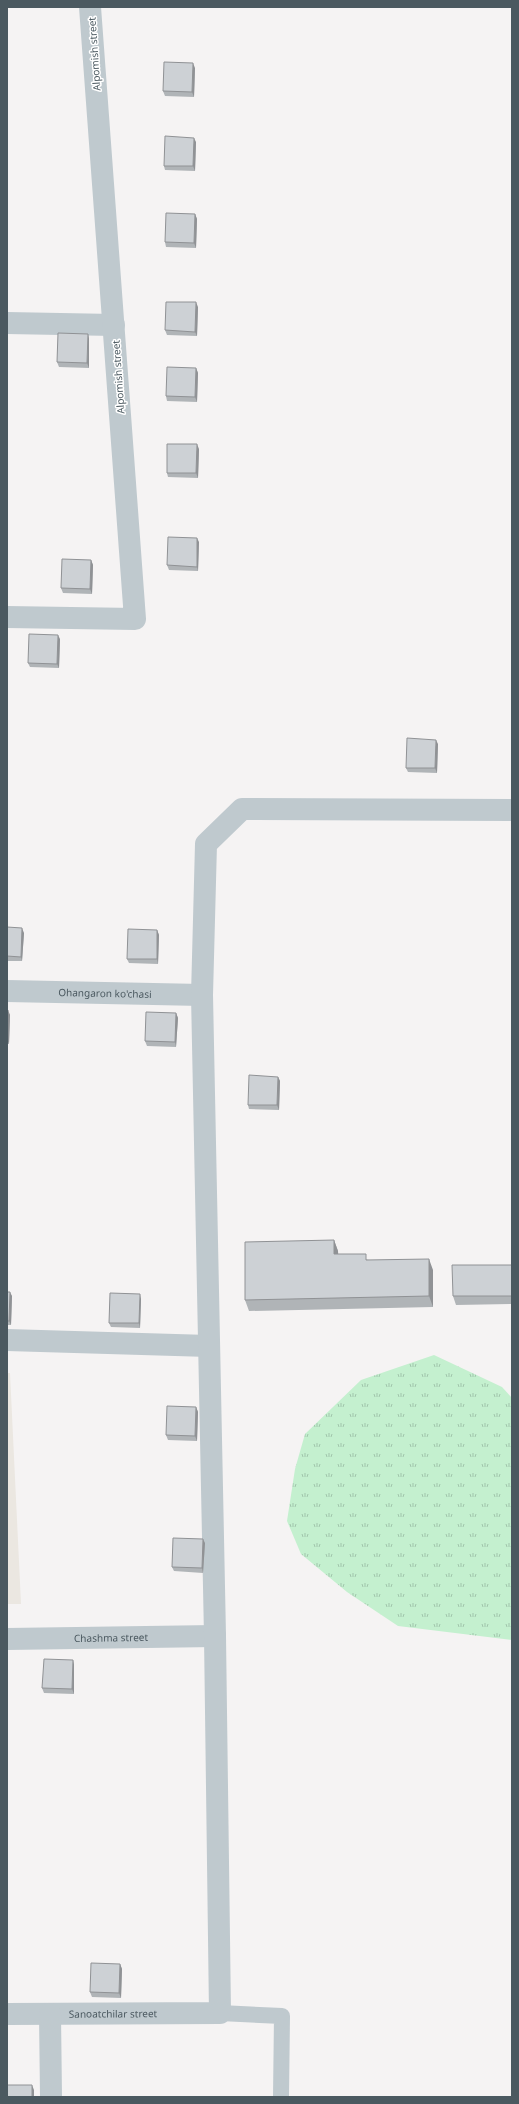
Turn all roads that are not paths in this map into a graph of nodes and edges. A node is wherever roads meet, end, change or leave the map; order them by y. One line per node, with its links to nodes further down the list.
1 (90, 7): 3 (street, Alpomish street)
2 (7, 323): 3 (street)
3 (114, 325): 4 (street, Alpomish street)
4 (7, 617)
5 (512, 810): 7 (street)
6 (7, 990): 7 (street, Ohangaron ko'chasi)
7 (202, 995): 9 (street)
8 (7, 1340): 9 (street)
9 (209, 1346): 10 (street)
10 (215, 1636): 11 (street, Chashma street); 12 (street)
11 (7, 1639)
12 (220, 2013): 14 (street, Sanoatchilar street); 16 (lane)
13 (7, 2014): 14 (street, Sanoatchilar street)
14 (50, 2014): 15 (street)
15 (51, 2097)
16 (281, 2097)

